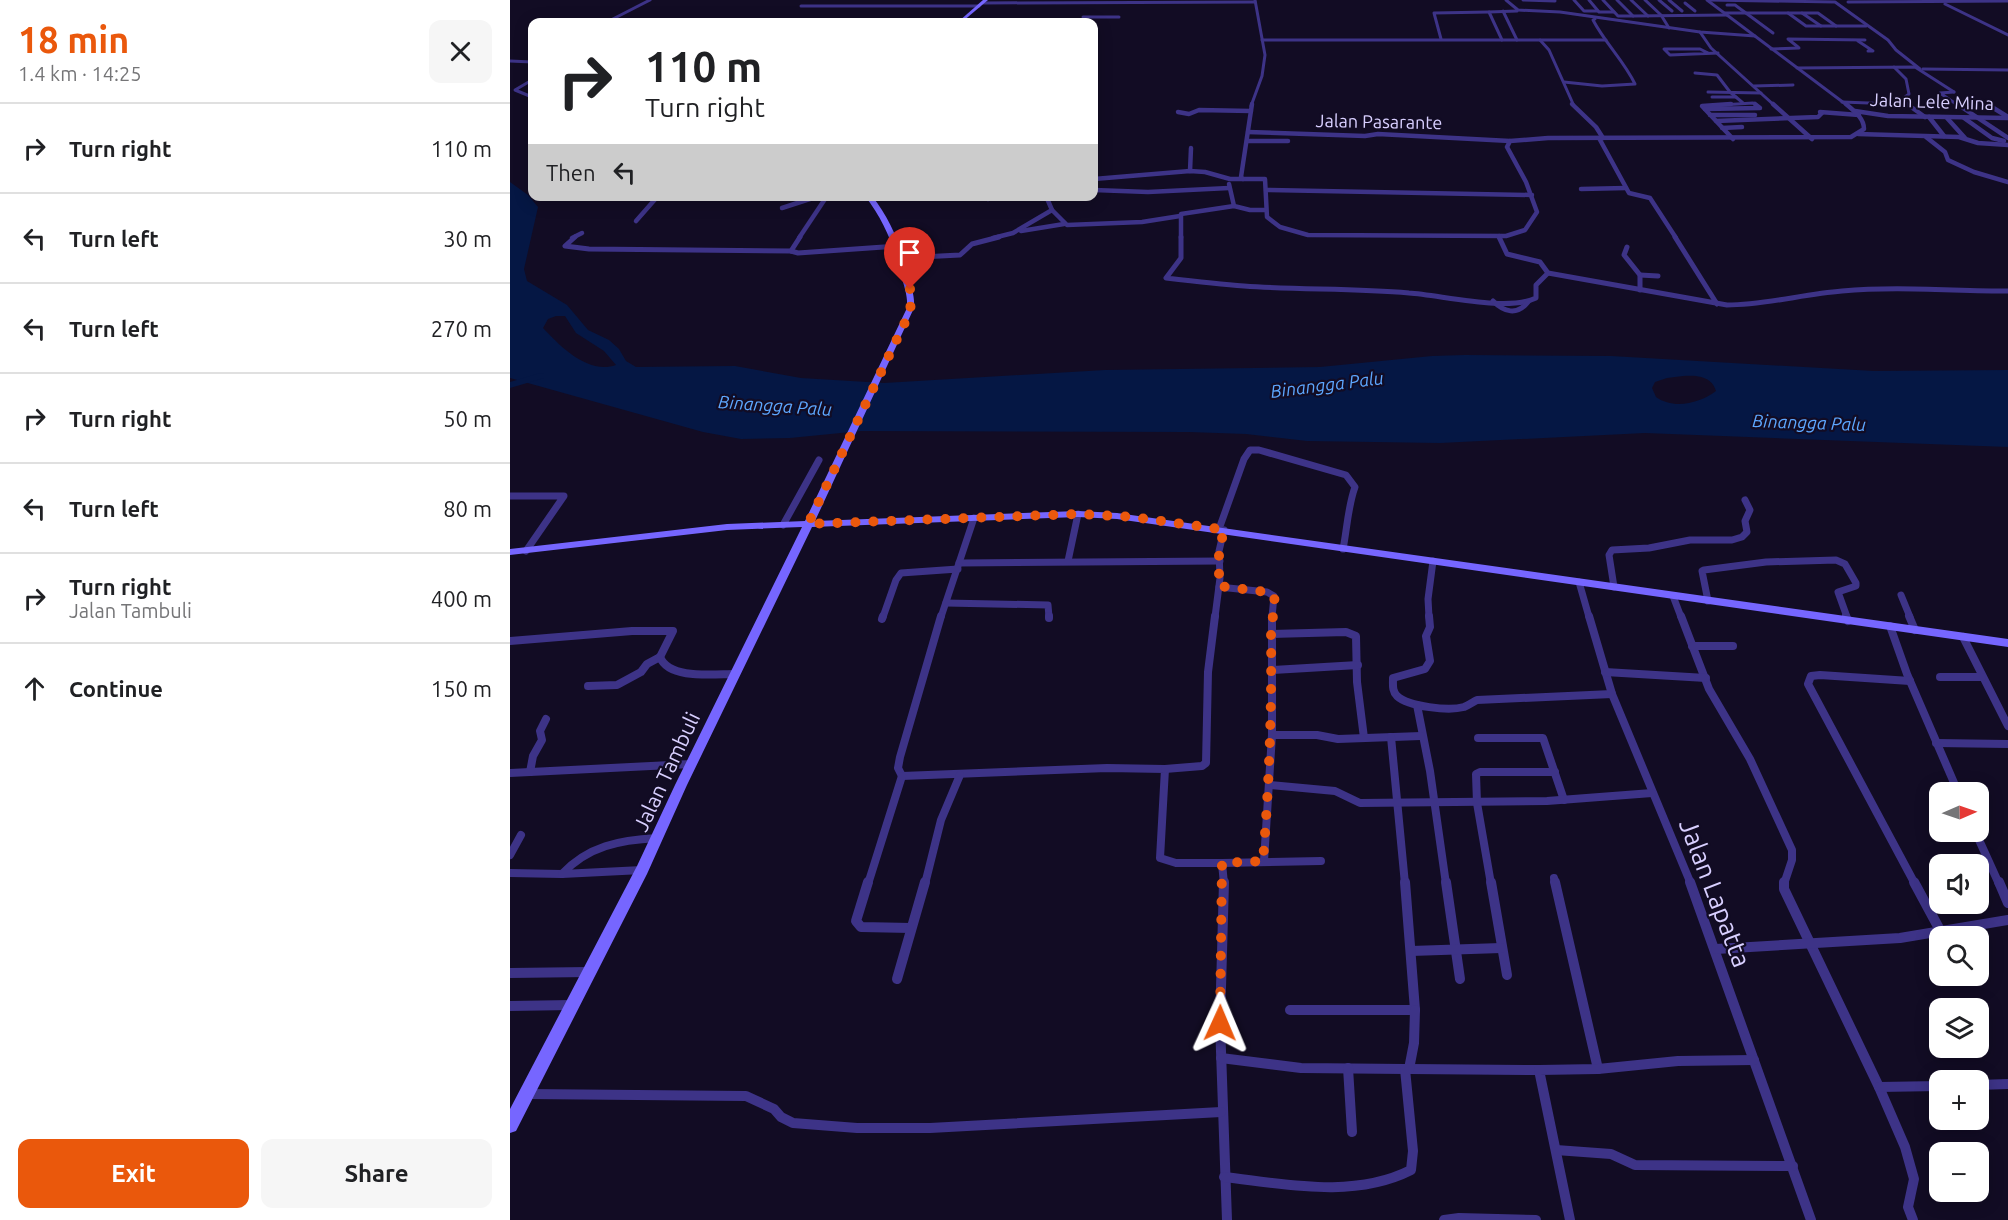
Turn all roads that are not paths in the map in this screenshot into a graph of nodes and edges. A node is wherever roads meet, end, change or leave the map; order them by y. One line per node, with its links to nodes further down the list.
1 (651, 0): 53 (street)
2 (1506, 0): 32 (street)
3 (1523, 0): 4 (street)
4 (1554, 0)
5 (1574, 0): 34 (street)
6 (1588, 0): 34 (street)
7 (1603, 0): 40 (street)
8 (1617, 0): 50 (street)
9 (1631, 0): 51 (street)
10 (1645, 0): 35 (street)
11 (1659, 0): 36 (street)
12 (1669, 0): 37 (street)
13 (1707, 0): 18 (street); 28 (street)
14 (1935, 0): 27 (street)
15 (1975, 0): 23 (street)
16 (1173, 1): 17 (street); 25 (street)
17 (1255, 1): 67 (street)
18 (1754, 1): 22 (street); 45 (street)
19 (1846, 1): 22 (street); 27 (street)
20 (1995, 1): 21 (street); 23 (street)
21 (2008, 1)
22 (1835, 2): 58 (street)
23 (1980, 2): 27 (street)
24 (982, 3): 25 (street); 29 (street); 54 (street)
25 (1089, 3): 49 (street)
26 (1686, 3): 38 (street)
27 (1942, 3): 61 (street)
28 (1714, 5): 41 (street); 46 (street)
29 (801, 6)
30 (1722, 6): 46 (street)
31 (1564, 7): 42 (street)
32 (1518, 10): 33 (street); 42 (street)
33 (1503, 11): 39 (street); 69 (street)
34 (1598, 11): 40 (street)
35 (1657, 11): 36 (street); 47 (street)
36 (1672, 11): 37 (street)
37 (1682, 11): 38 (street)
38 (1695, 11): 48 (street)
39 (1488, 12): 66 (street); 68 (street)
40 (1614, 12): 50 (street)
41 (1745, 12): 43 (street); 46 (street); 63 (street)
42 (1569, 13): 55 (street)
43 (1788, 13): 44 (street); 56 (street)
44 (1802, 13): 45 (street); 56 (street)
45 (1818, 13): 57 (street)
46 (1727, 14): 48 (street); 65 (street)
47 (1662, 15): 48 (street); 51 (street); 59 (street)
48 (1714, 15)
49 (1083, 16): 52 (street)
50 (1633, 16): 51 (street)
51 (1648, 16)
52 (1119, 17)
53 (615, 18)
54 (965, 18)
55 (1595, 19): 59 (street); 71 (street)
56 (1821, 26): 57 (street)
57 (1836, 26): 58 (street)
58 (1868, 26): 89 (street)
59 (1669, 28): 62 (street)
60 (2008, 28): 61 (street)
61 (1997, 29): 64 (street)
62 (1700, 32): 65 (street); 82 (street)
63 (1773, 33)
64 (2008, 35)
65 (1755, 36): 78 (street)
66 (1441, 39): 67 (street); 68 (street)
67 (1262, 40): 109 (street)
68 (1502, 40): 69 (street)
69 (1517, 40): 70 (street)
70 (1540, 40): 71 (street); 92 (street)
71 (1606, 40): 92 (street)
72 (1851, 40): 73 (street); 75 (street); 79 (street)
73 (1857, 40): 74 (street); 79 (street)
74 (1864, 40)
75 (1840, 42): 76 (street); 76 (street); 77 (street)
76 (1794, 44): 78 (street)
77 (1848, 47)
78 (1771, 49): 87 (street)
79 (1868, 51): 80 (street)
80 (1860, 52)
81 (1708, 53): 81 (street); 82 (street)
82 (1720, 53): 95 (street)
83 (1839, 60): 88 (street)
84 (510, 61): 85 (street)
85 (528, 63)
86 (1894, 67): 88 (street); 89 (street); 103 (street)
87 (1797, 68): 88 (street); 104 (street)
88 (1848, 68)
89 (1921, 69): 90 (street); 119 (street)
90 (2008, 71)
91 (1695, 73): 97 (street)
92 (1564, 81): 127 (street)
93 (528, 82): 99 (street)
94 (1793, 85): 95 (street)
95 (1754, 86): 98 (street)
96 (1708, 92): 97 (street)
97 (1730, 92): 98 (street); 101 (street)
98 (1761, 93): 116 (street)
99 (528, 95)
100 (1712, 97): 101 (street)
101 (1736, 97): 105 (street)
102 (1980, 100): 115 (street)
103 (1903, 101): 106 (street); 114 (street)
104 (1842, 102): 106 (street); 111 (street)
105 (1743, 103): 108 (street); 108 (street)
106 (1886, 104): 107 (street)
107 (1890, 108)
108 (1705, 109): 112 (street)
109 (1251, 111): 110 (street); 123 (street)
110 (1178, 112)
111 (1856, 113): 114 (street, Jalan Lele Mina); 116 (street); 124 (street)
112 (1710, 115): 113 (street); 120 (street)
113 (1755, 115)
114 (1927, 117): 117 (street, Jalan Lele Mina); 126 (street)
115 (2008, 117): 119 (street, Jalan Lele Mina)
116 (1790, 118): 120 (street); 128 (street)
117 (1947, 118): 118 (street, Jalan Lele Mina); 129 (street)
118 (1964, 118): 119 (street, Jalan Lele Mina); 134 (street)
119 (1975, 118): 134 (street)
120 (1716, 121): 122 (street)
121 (1742, 127): 122 (street)
122 (1722, 128): 130 (street)
123 (1248, 132): 131 (street); 133 (street, Jalan Pasarante)
124 (1858, 134): 125 (street, Jalan Pasarante); 128 (street, Jalan Pasarante)
125 (1925, 136): 126 (street, Jalan Pasarante); 141 (street)
126 (1944, 136): 129 (street, Jalan Pasarante)
127 (1601, 138): 130 (street, Jalan Pasarante); 133 (street, Jalan Pasarante); 144 (street)
128 (1812, 138): 130 (street, Jalan Pasarante)
129 (1965, 138): 134 (street, Jalan Pasarante)
130 (1733, 139)
131 (1247, 141): 132 (street); 140 (street)
132 (1288, 141)
133 (1510, 141): 148 (street)
134 (2008, 141)
135 (1191, 148): 136 (street)
136 (1190, 171): 137 (street); 139 (street)
137 (1101, 178): 138 (street); 142 (street)
138 (1098, 179)
139 (1230, 179): 140 (street); 143 (street)
140 (1243, 179): 147 (street)
141 (2008, 182)
142 (1098, 185)
143 (1229, 188): 146 (street); 154 (street)
144 (1626, 188): 145 (street); 177 (street)
145 (1581, 189)
146 (1098, 190)
147 (1266, 190): 148 (street); 157 (street)
148 (1532, 195): 163 (street)
149 (654, 201): 159 (street)
150 (804, 201): 155 (street)
151 (823, 201): 166 (street)
152 (872, 201): 164 (street, Jalan Tambuli)
153 (1048, 201): 156 (street)
154 (1234, 206): 157 (street); 158 (street)
155 (782, 208)
156 (1052, 210): 160 (street); 161 (street)
157 (1265, 210): 163 (street)
158 (1180, 216): 160 (street); 175 (street)
159 (636, 221)
160 (1064, 224): 161 (street)
161 (1015, 232): 167 (street)
162 (582, 233): 166 (street)
163 (1499, 236): 168 (street)
164 (898, 246): 166 (street); 167 (street, Jalan Tambuli)
165 (1627, 248): 170 (street)
166 (791, 251)
167 (902, 258): 183 (street, Jalan Tambuli)
168 (1548, 273): 169 (street); 172 (street)
169 (1562, 275): 172 (street); 173 (street)
170 (1640, 276): 171 (street); 173 (street)
171 (1658, 276)
172 (1541, 282): 176 (street)
173 (1640, 290): 177 (street)
174 (2008, 291): 177 (street)
175 (1493, 301): 176 (street); 176 (street)
176 (1528, 302)
177 (1717, 304)
178 (819, 460): 184 (street)
179 (510, 496): 187 (street)
180 (1744, 500): 195 (street)
181 (1078, 514): 182 (street); 185 (street); 189 (street)
182 (974, 518): 183 (street); 192 (street)
183 (808, 524): 184 (street); 215 (street, Jalan Tambuli)
184 (783, 525): 187 (street)
185 (1222, 530): 186 (street); 186 (street); 190 (street)
186 (1343, 549): 191 (street)
187 (526, 550): 188 (street)
188 (510, 552)
189 (1068, 561): 190 (street); 192 (street)
190 (1220, 561): 194 (street)
191 (1433, 561): 193 (street); 222 (street)
192 (959, 566): 199 (street); 201 (street)
193 (1579, 582): 195 (street); 214 (street, Jalan Lapatta)
194 (1219, 586): 205 (street); 233 (street)
195 (1614, 587): 197 (street)
196 (1900, 595): 204 (street)
197 (1673, 596): 198 (street); 209 (street)
198 (1708, 601): 202 (street); 202 (street)
199 (946, 603): 200 (street); 238 (street)
200 (1049, 618)
201 (882, 619)
202 (1848, 621): 203 (street)
203 (1890, 626): 204 (street); 219 (street)
204 (1916, 630): 206 (street)
205 (1271, 634): 212 (street); 213 (street)
206 (1963, 637): 208 (street); 217 (street)
207 (510, 641): 211 (street)
208 (2008, 643)
209 (1692, 646): 210 (street); 218 (street)
210 (1732, 646)
211 (660, 657): 215 (street); 220 (street)
212 (1358, 665): 213 (street); 227 (street)
213 (1273, 670): 225 (street)
214 (1605, 672): 218 (street); 221 (street, Jalan Lapatta)
215 (735, 674): 232 (street, Jalan Tambuli)
216 (1940, 677): 217 (street)
217 (1982, 677): 224 (street)
218 (1706, 678): 263 (street)
219 (1910, 681): 230 (street); 259 (street)
220 (588, 686)
221 (1612, 694): 222 (street); 241 (street, Jalan Lapatta)
222 (1417, 705): 226 (street)
223 (546, 719): 234 (street)
224 (2008, 726)
225 (1272, 735): 227 (street); 240 (street)
226 (1421, 736): 228 (street); 243 (street)
227 (1364, 738): 228 (street)
228 (1391, 738): 245 (street)
229 (1478, 738): 235 (street)
230 (1936, 743): 231 (street); 239 (street)
231 (2008, 744)
232 (691, 764): 234 (street); 247 (street, Jalan Tambuli)
233 (1165, 769): 237 (street); 252 (street)
234 (530, 772): 236 (street)
235 (1555, 772): 242 (street); 244 (street)
236 (510, 773)
237 (960, 775): 238 (street); 261 (street)
238 (902, 776): 261 (street)
239 (1954, 782)
240 (1270, 785): 245 (street); 250 (street)
241 (1652, 792): 242 (street); 266 (street, Jalan Lapatta)
242 (1564, 800): 244 (street)
243 (1434, 801): 244 (street); 245 (street); 265 (street)
244 (1477, 803): 264 (street)
245 (1398, 804): 267 (street)
246 (521, 836): 249 (street)
247 (657, 838): 253 (street, Jalan Tambuli); 255 (street)
248 (1980, 842): 257 (street)
249 (510, 855)
250 (1263, 861): 251 (street); 252 (street)
251 (1321, 861)
252 (1222, 863): 277 (street)
253 (642, 870): 255 (street); 268 (street, Jalan Tambuli)
254 (510, 873): 255 (street)
255 (562, 874)
256 (1554, 878): 280 (street)
257 (2008, 903)
258 (2008, 920): 260 (street)
259 (1938, 926)
260 (1974, 926)
261 (911, 928): 271 (street)
262 (1929, 934): 263 (street)
263 (1811, 943): 266 (street); 286 (street)
264 (1501, 948): 265 (street); 270 (street)
265 (1455, 949): 267 (street); 272 (street)
266 (1716, 949): 278 (street, Jalan Lapatta)
267 (1411, 951): 276 (street)
268 (589, 972): 269 (street); 273 (street, Jalan Tambuli)
269 (510, 973)
270 (1507, 975)
271 (897, 979)
272 (1460, 979)
273 (572, 1005): 274 (street); 287 (street, Jalan Tambuli)
274 (510, 1006)
275 (1290, 1010): 276 (street)
276 (1415, 1010): 281 (street)
277 (1221, 1058): 279 (street); 289 (street)
278 (1754, 1060): 280 (street); 293 (street, Jalan Lapatta)
279 (1348, 1068): 281 (street); 291 (street)
280 (1598, 1068): 282 (street)
281 (1407, 1069): 282 (street); 294 (street)
282 (1539, 1070): 292 (street)
283 (1989, 1084): 284 (street)
284 (2008, 1084)
285 (1929, 1086): 286 (street)
286 (1879, 1087): 301 (street)
287 (525, 1094): 288 (street, Jalan Tambuli); 289 (street)
288 (514, 1111): 290 (street, Jalan Tambuli)
289 (1221, 1112): 294 (street)
290 (510, 1125)
291 (1352, 1131)
292 (1556, 1150): 293 (street); 299 (street)
293 (1793, 1166): 300 (street, Jalan Lapatta)
294 (1224, 1177): 296 (street)
295 (1502, 1219): 297 (street); 298 (street)
296 (1227, 1220)
297 (1444, 1220)
298 (1536, 1220)
299 (1570, 1220)
300 (1811, 1220)
301 (1913, 1220)

